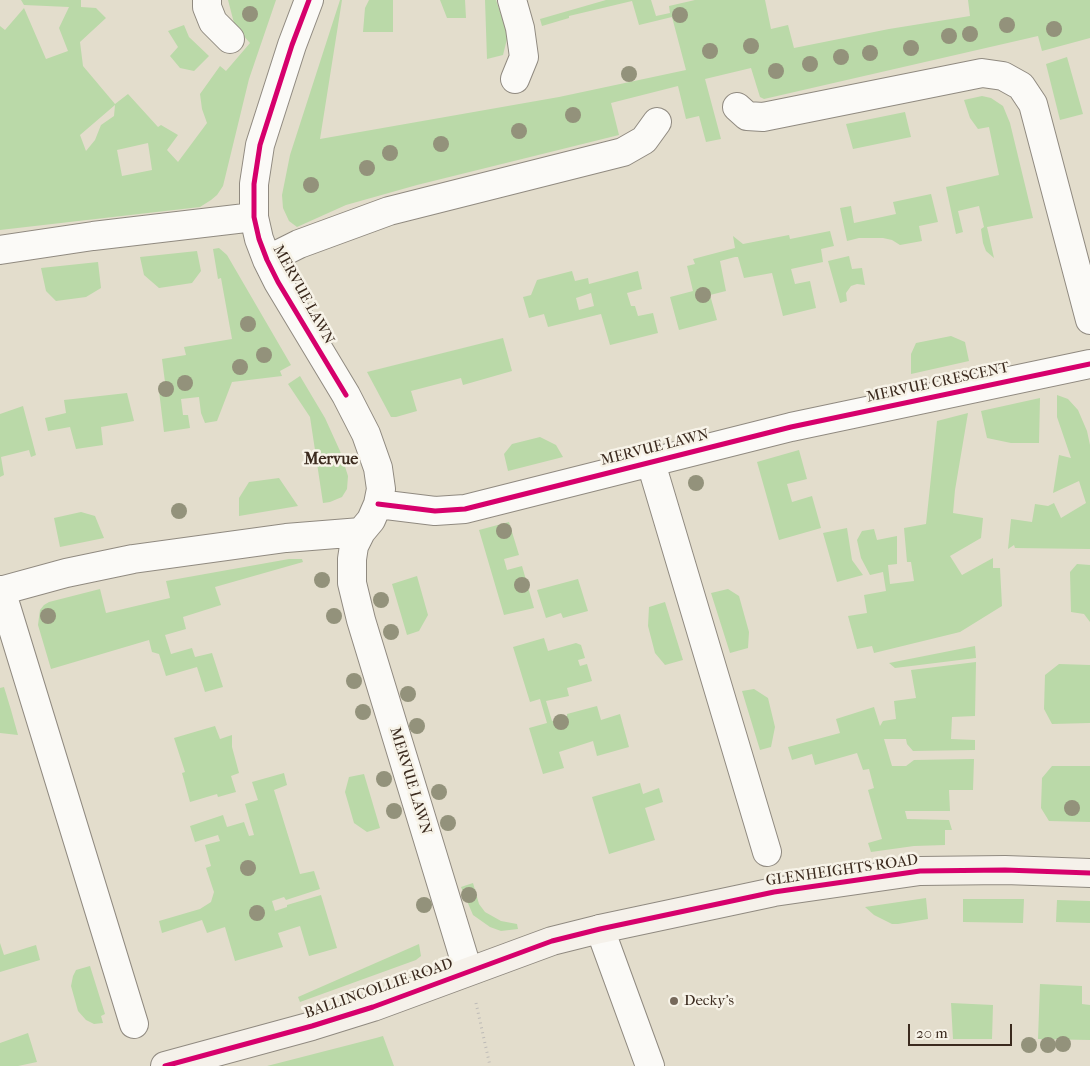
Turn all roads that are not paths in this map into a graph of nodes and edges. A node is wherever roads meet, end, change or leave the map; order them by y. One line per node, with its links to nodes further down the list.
1 (207, 0): 4 (street)
2 (309, 0): 8 (street, MERVUE LAWN)
3 (512, 0): 5 (street)
4 (230, 40)
5 (515, 79)
6 (737, 107): 11 (street)
7 (657, 122): 10 (street, MERVUE LAWN)
8 (254, 217): 9 (street); 10 (street, MERVUE LAWN)
9 (0, 250)
10 (266, 260): 15 (street, MERVUE LAWN)
11 (1090, 320)
12 (1090, 364): 13 (street, MERVUE CRESCENT)
13 (791, 426): 14 (street, MERVUE LAWN)
14 (651, 463): 15 (street, MERVUE LAWN); 18 (street, MERVUE LAWN)
15 (378, 504): 16 (street, MERVUE LAWN)
16 (361, 532): 17 (street); 21 (street, MERVUE LAWN)
17 (0, 591): 22 (street)
18 (767, 852)
19 (1090, 873): 20 (street, GLENHEIGHTS ROAD)
20 (600, 929): 21 (street, BALLINCOLLIE ROAD); 24 (street)
21 (468, 972): 23 (street, BALLINCOLLIE ROAD)
22 (134, 1024)
23 (165, 1066)
24 (650, 1066)

